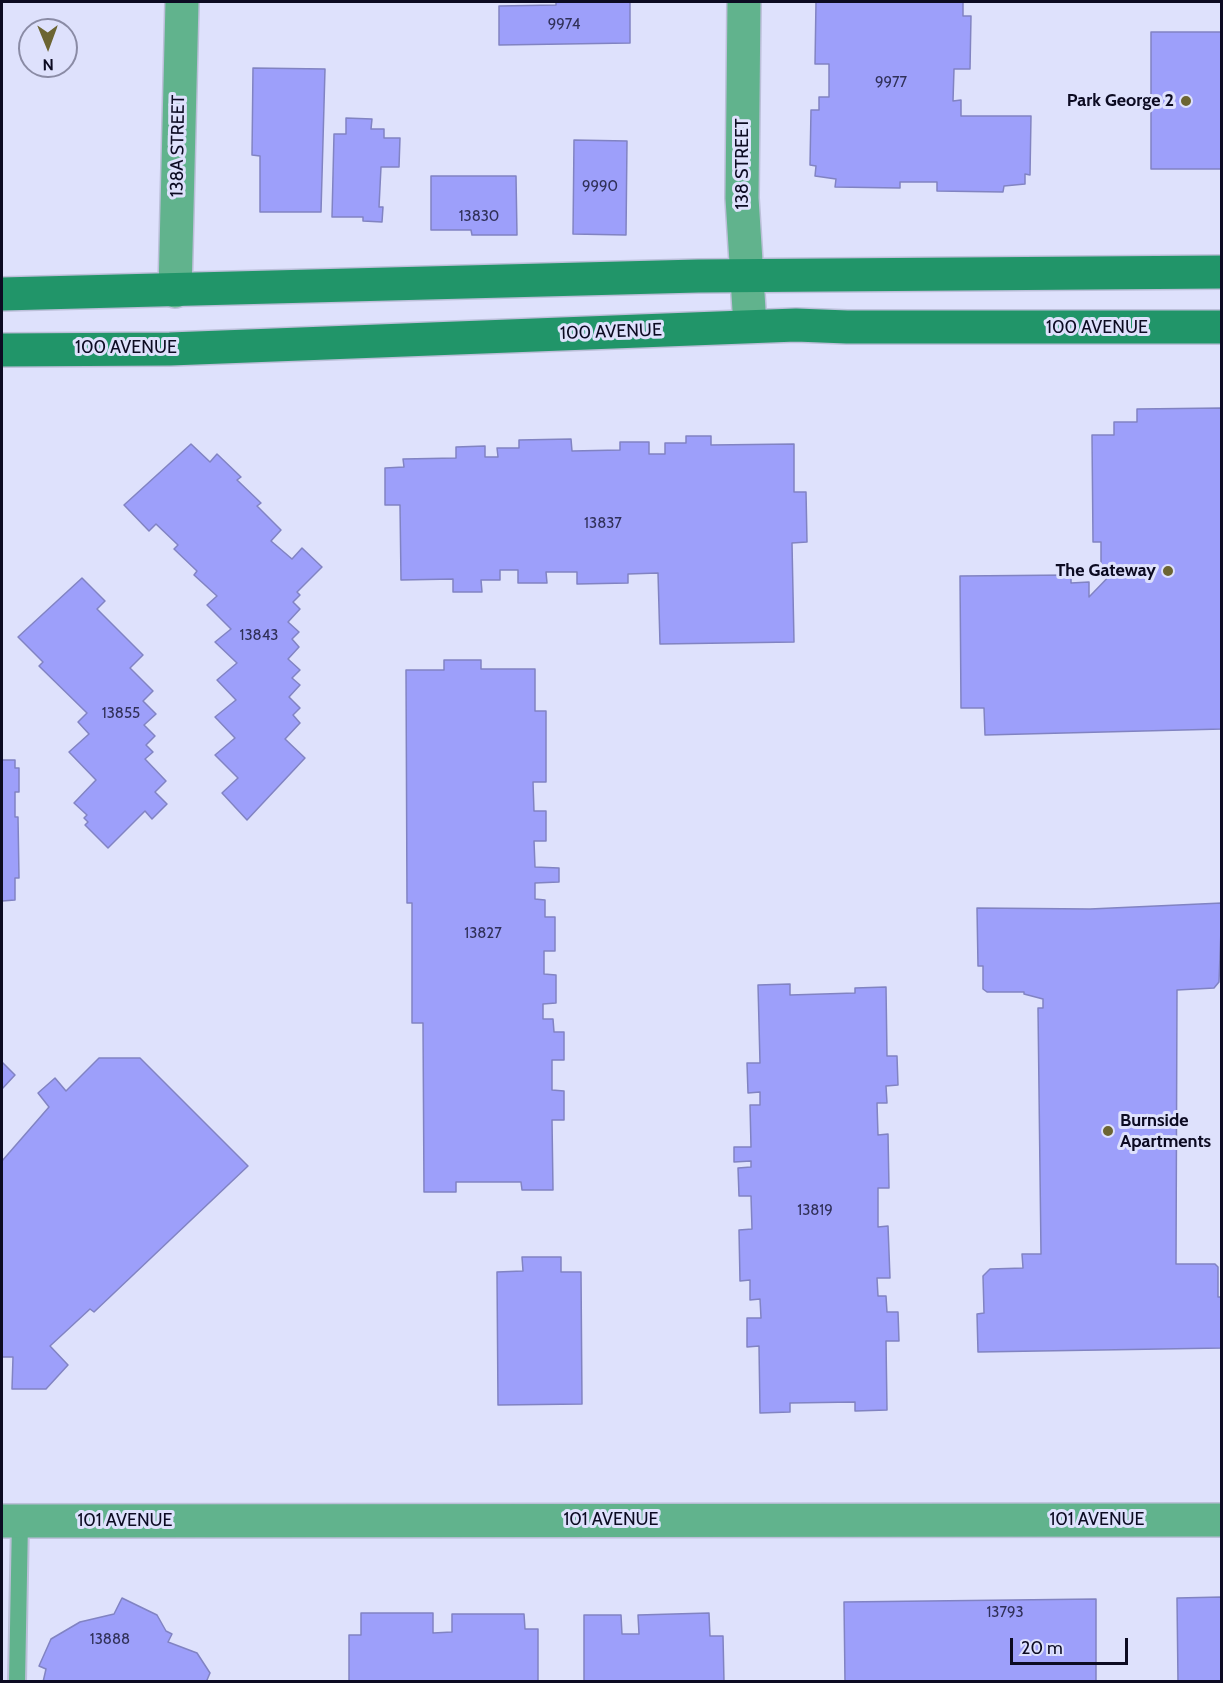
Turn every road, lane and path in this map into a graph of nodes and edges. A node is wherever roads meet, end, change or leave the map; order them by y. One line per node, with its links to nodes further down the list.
1 (182, 2): 5 (street, 138A STREET)
2 (744, 2): 4 (street, 138 STREET)
3 (1221, 272): 4 (main road)
4 (747, 276): 5 (main road); 7 (street, 138 STREET)
5 (175, 291): 6 (main road)
6 (2, 294)
7 (750, 326): 8 (main road, 100 AVENUE); 9 (main road, 100 AVENUE)
8 (1221, 327)
9 (2, 350)
10 (1221, 1520): 11 (street, 101 AVENUE)
11 (11, 1521): 12 (lane)
12 (17, 1682)

